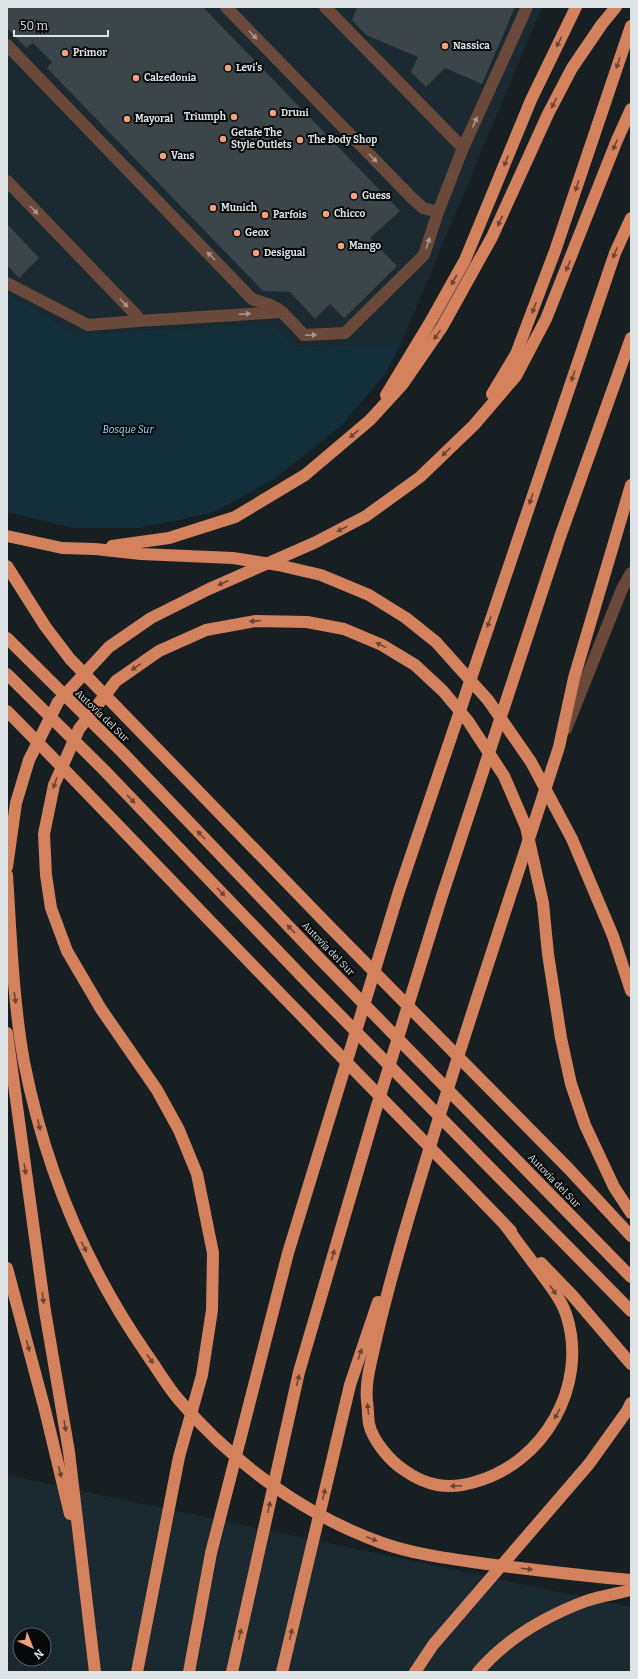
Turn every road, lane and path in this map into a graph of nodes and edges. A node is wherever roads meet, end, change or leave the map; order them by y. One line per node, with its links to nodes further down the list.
1 (226, 7): 11 (lane, one-way to 11)
2 (325, 7): 9 (lane)
3 (527, 7): 9 (lane, one-way to 3)
4 (576, 7): 17 (highway, one-way to 17)
5 (616, 7): 17 (highway, one-way to 17)
6 (631, 26): 18 (highway, one-way to 18)
7 (7, 45): 14 (lane, one-way to 7)
8 (631, 109): 18 (highway, one-way to 18)
9 (463, 148): 11 (lane)
10 (7, 182): 15 (lane, one-way to 15)
11 (438, 212): 14 (lane, one-way to 11)
12 (631, 218): 46 (highway, one-way to 46)
13 (7, 282): 15 (lane)
14 (282, 312): 15 (lane, one-way to 14)
15 (138, 321)
16 (631, 338): 47 (highway, one-way to 16)
17 (370, 420): 21 (highway, one-way to 21)
18 (474, 425): 28 (highway, one-way to 28)
19 (631, 486): 27 (highway)
20 (7, 536): 21 (highway)
21 (95, 549): 30 (highway)
22 (7, 566): 35 (highway)
23 (631, 573): 27 (lane)
24 (7, 638): 37 (highway, Autovía del Sur, one-way to 24)
25 (11, 678): 38 (highway, one-way to 38)
26 (7, 711): 34 (highway)
27 (559, 747): 32 (highway)
28 (7, 867)
29 (7, 875): 42 (highway, one-way to 42)
30 (631, 991)
31 (7, 1033): 41 (highway, one-way to 41)
32 (423, 1167): 34 (highway, one-way to 32); 48 (highway, one-way to 32)
33 (631, 1213): 45 (highway, one-way to 45)
34 (505, 1225): 39 (highway)
35 (631, 1236)
36 (7, 1268): 41 (highway, one-way to 41)
37 (631, 1277)
38 (631, 1311)
39 (631, 1364)
40 (629, 1407): 49 (highway)
41 (83, 1570): 44 (highway)
42 (631, 1580)
43 (631, 1590): 50 (highway)
44 (95, 1672)
45 (137, 1672)
46 (189, 1672)
47 (232, 1672)
48 (282, 1672)
49 (415, 1672)
50 (478, 1672)

